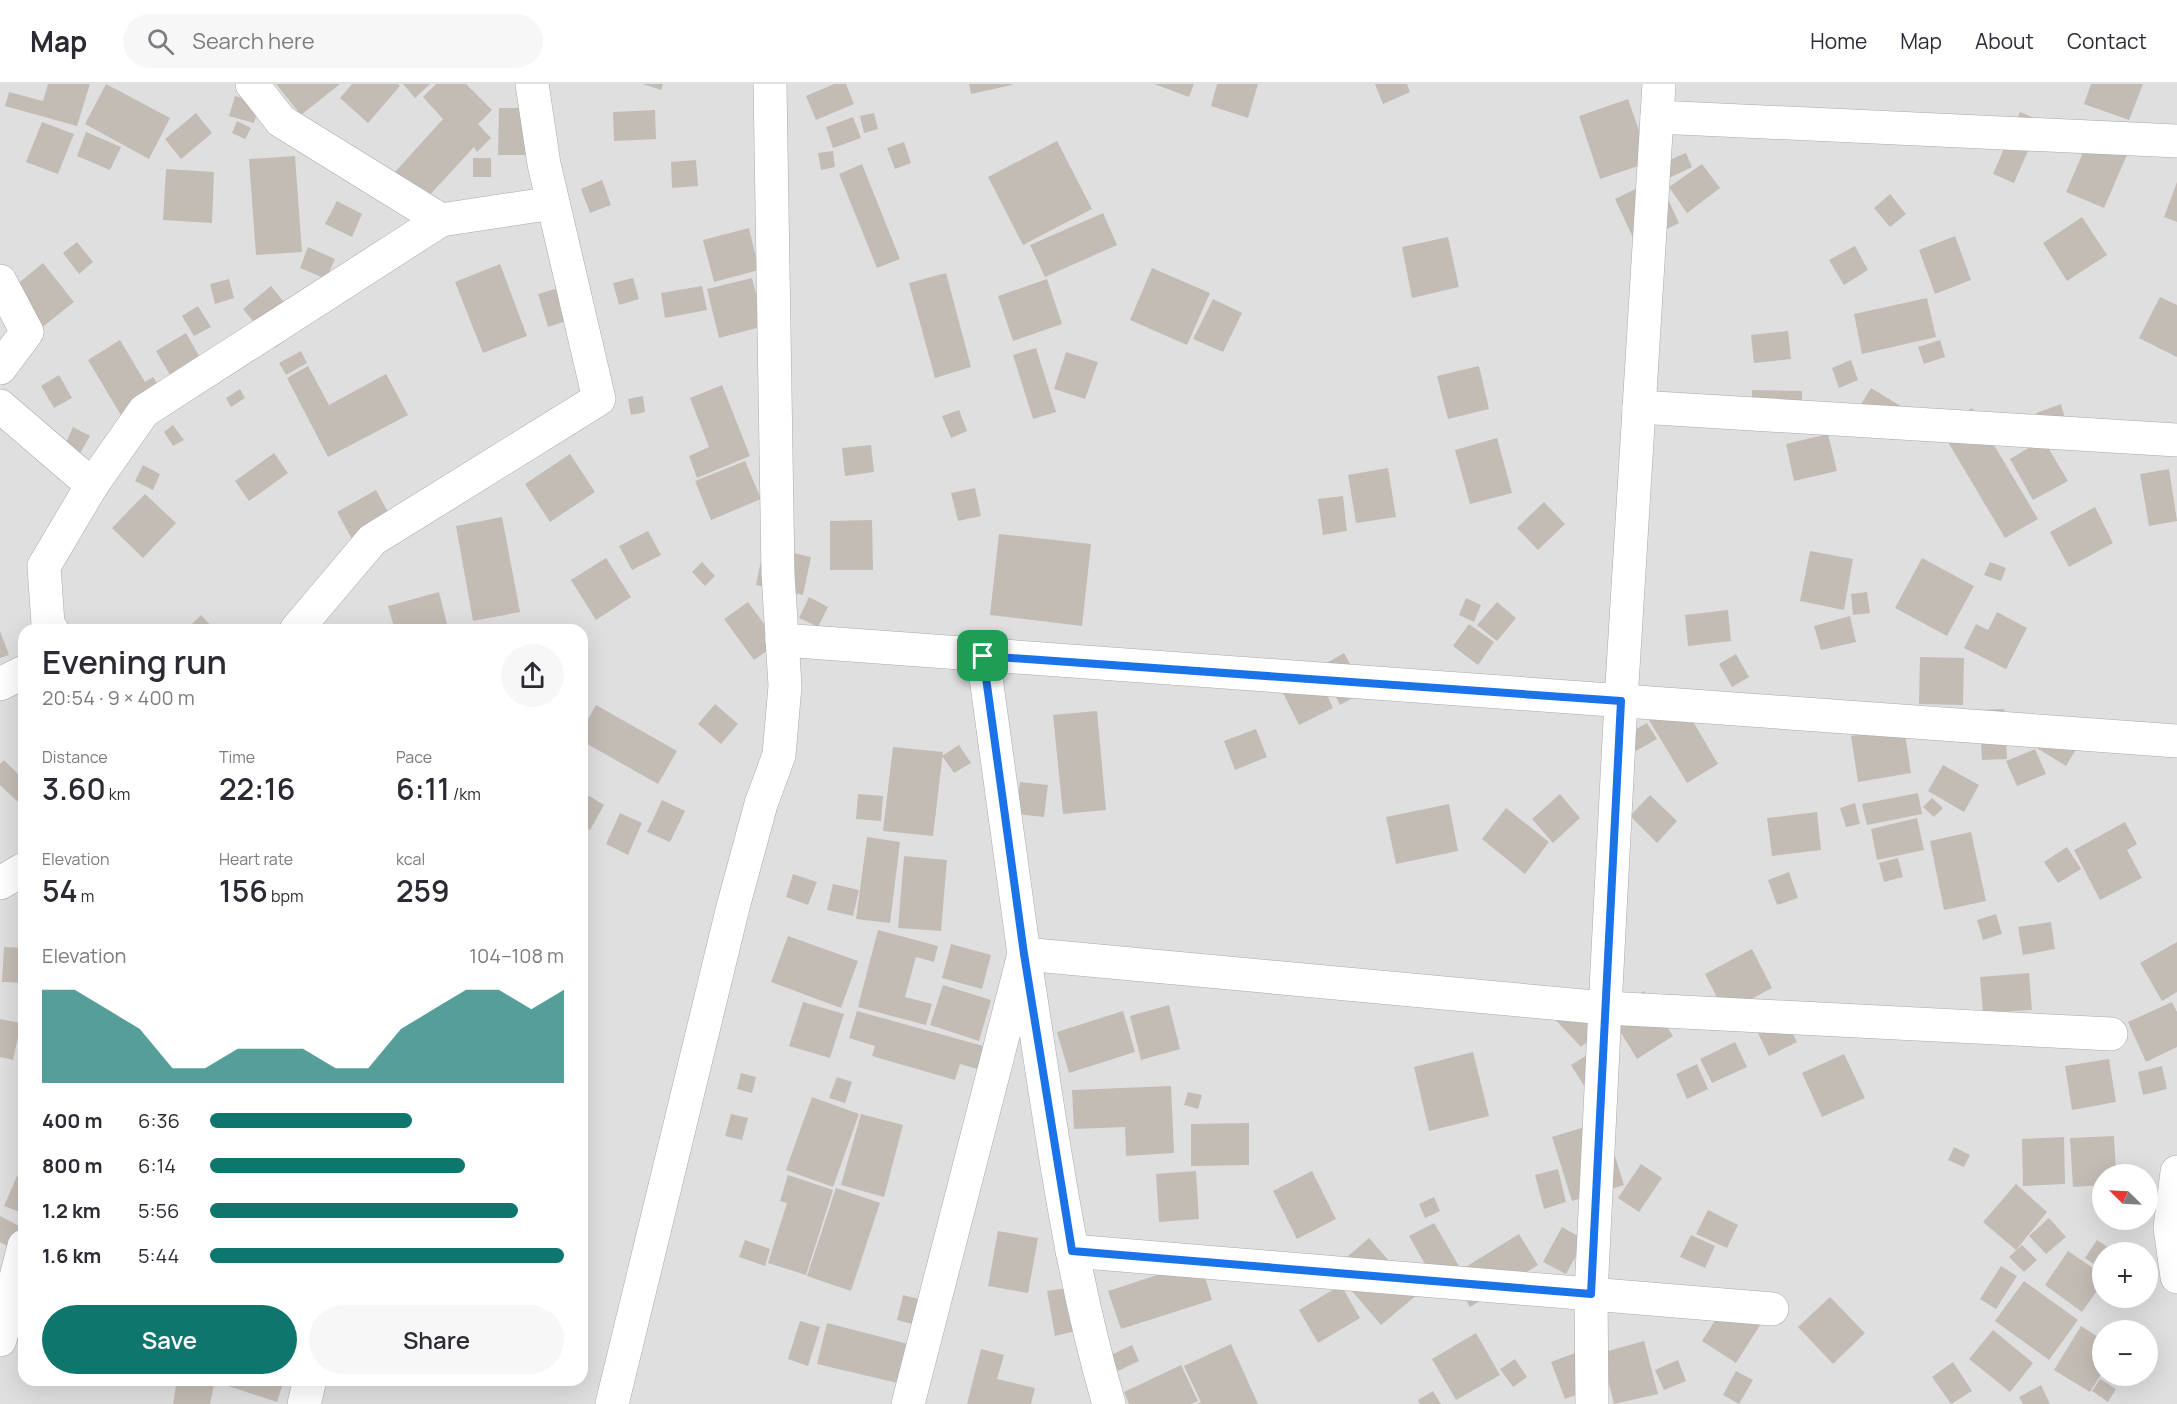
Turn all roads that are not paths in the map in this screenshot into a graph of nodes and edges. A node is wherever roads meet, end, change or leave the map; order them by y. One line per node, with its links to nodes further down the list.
1 (252, 84): 8 (street)
2 (532, 84): 7 (street)
3 (770, 84): 17 (street)
4 (1659, 84): 5 (street)
5 (1657, 117): 6 (street); 12 (street)
6 (2177, 141)
7 (553, 203): 8 (street); 16 (street)
8 (441, 220): 14 (street)
9 (0, 281): 10 (street)
10 (0, 368)
11 (0, 406): 14 (street)
12 (1639, 407): 13 (street); 21 (street)
13 (2177, 440)
14 (92, 485): 15 (street)
15 (48, 624)
16 (301, 624)
17 (782, 640): 18 (street); 37 (street)
18 (983, 656): 21 (street); 25 (street)
19 (18, 675): 20 (street)
20 (0, 684)
21 (1621, 701): 22 (street); 26 (street)
22 (2177, 741)
23 (18, 872): 24 (street)
24 (0, 883)
25 (1024, 954): 26 (street); 29 (street); 38 (street)
26 (1605, 1008): 27 (street); 32 (street)
27 (2111, 1034)
28 (2177, 1172): 31 (street)
29 (1072, 1251): 32 (street); 39 (street)
30 (18, 1270): 34 (street)
31 (2177, 1277)
32 (1591, 1294): 33 (street); 40 (street)
33 (1772, 1309)
34 (0, 1340)
35 (308, 1386): 36 (street)
36 (304, 1404)
37 (612, 1404)
38 (908, 1404)
39 (1109, 1404)
40 (1592, 1404)

